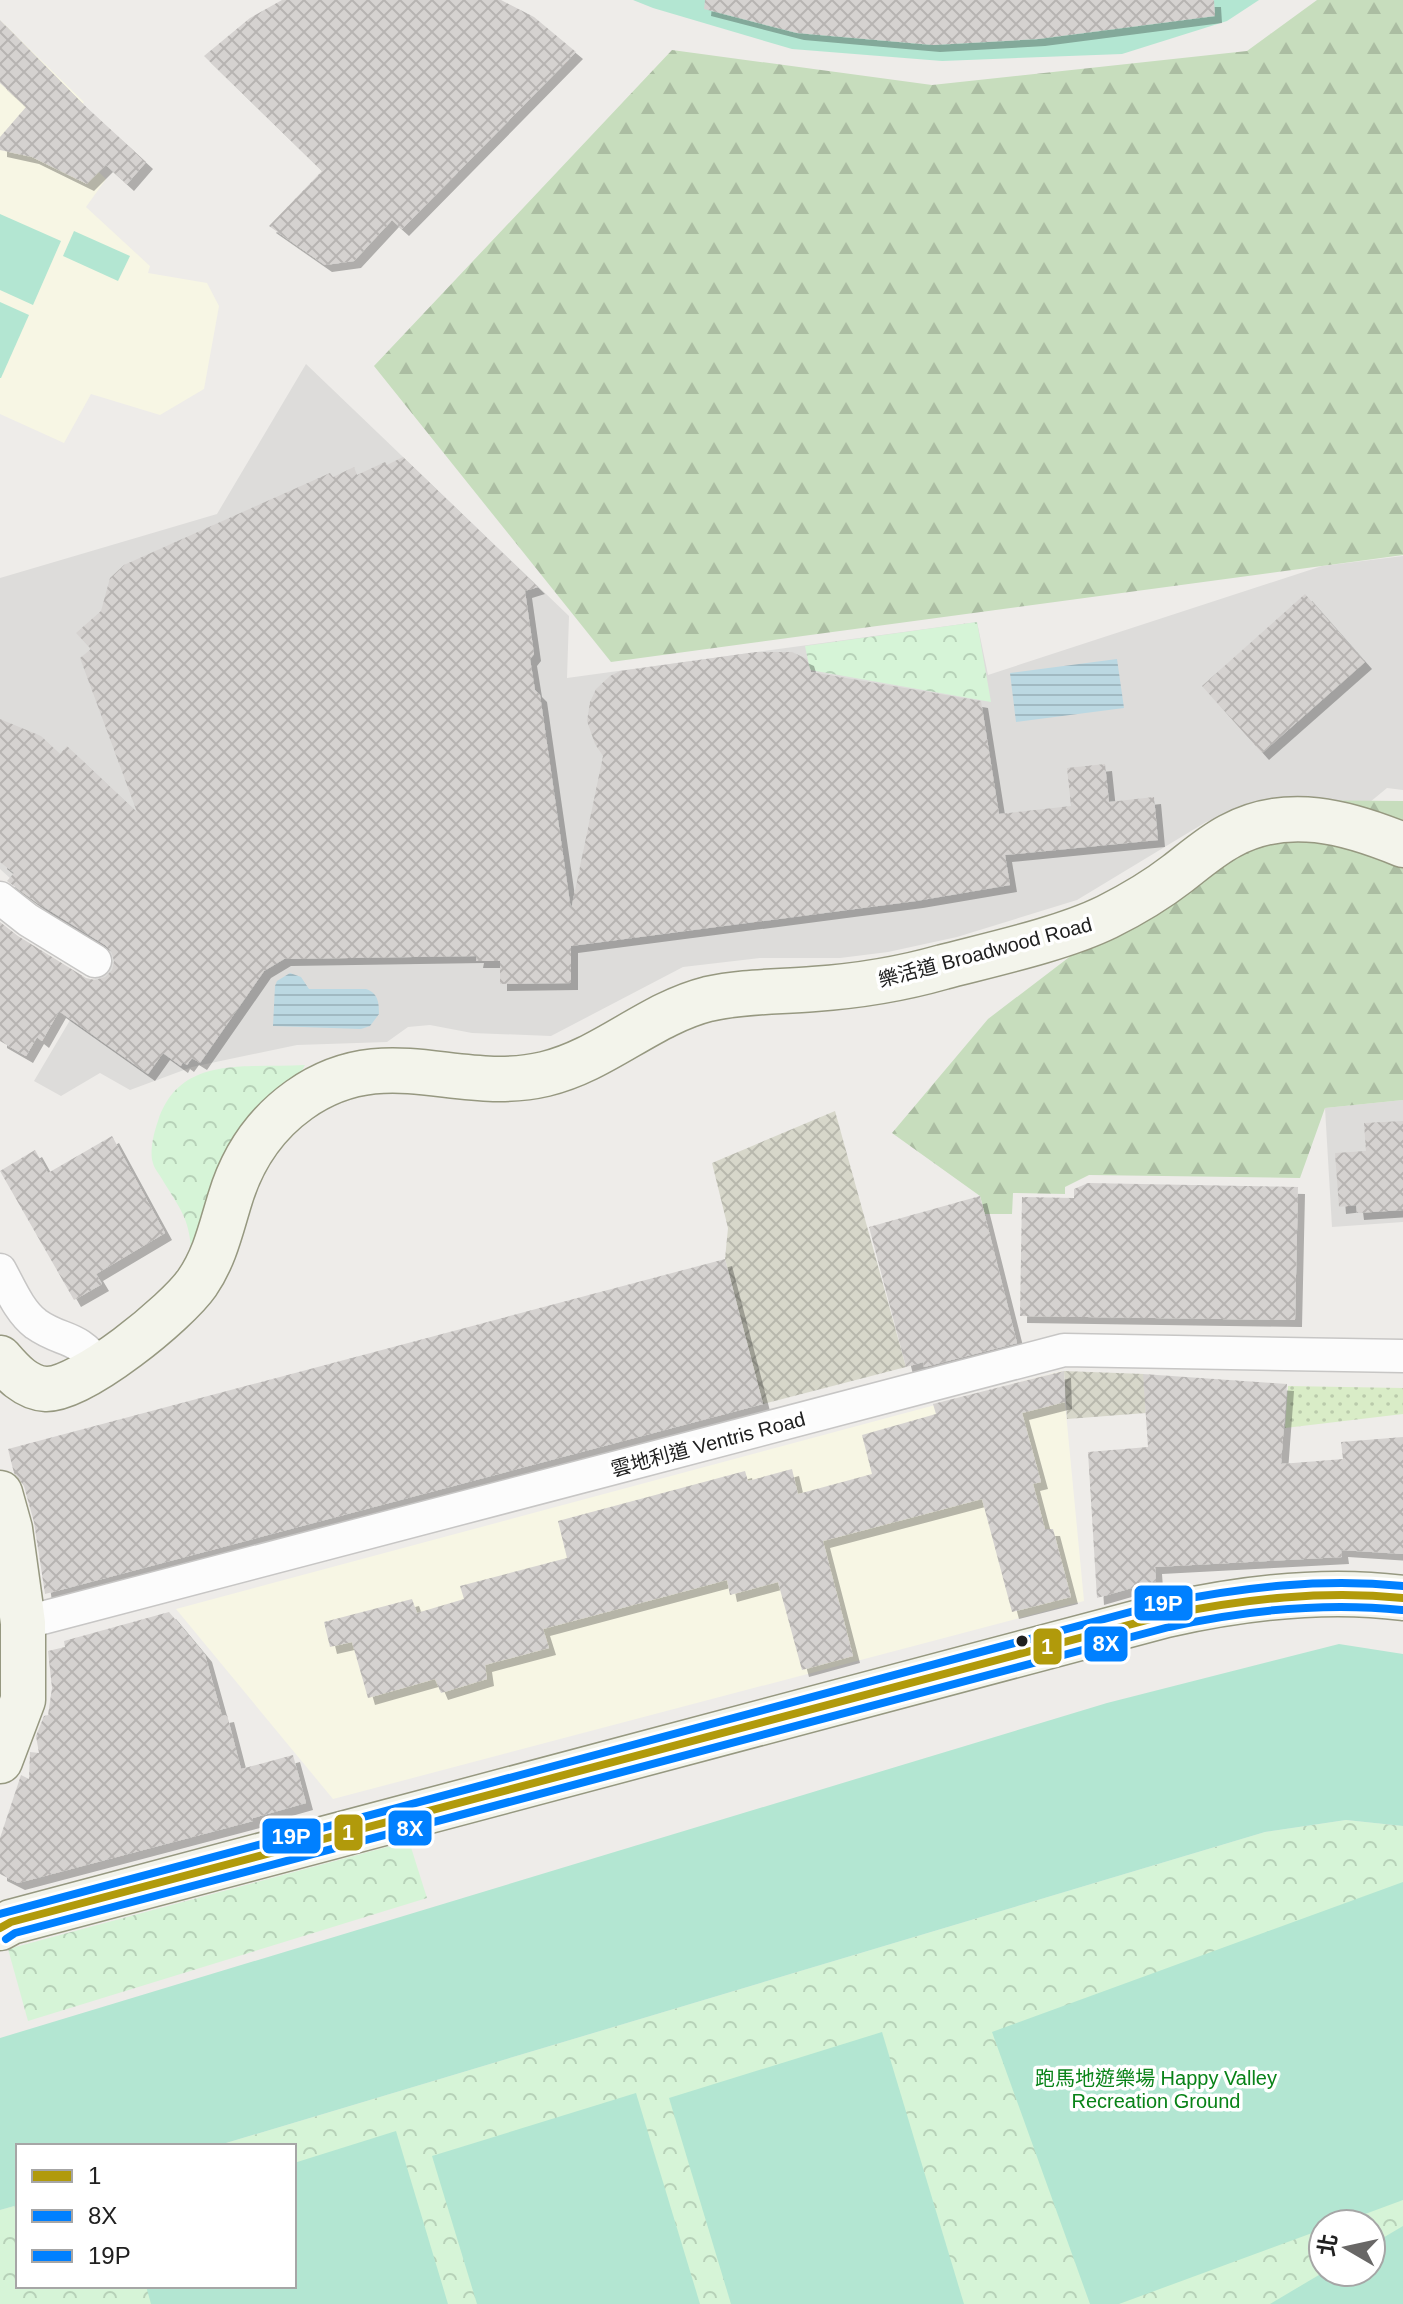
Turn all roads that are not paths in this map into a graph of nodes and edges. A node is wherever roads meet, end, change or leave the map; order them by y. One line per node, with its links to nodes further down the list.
1 (1403, 845): 7 (street, 樂活道 Broadwood Road)
2 (0, 898): 3 (street)
3 (95, 961)
4 (0, 1270): 7 (street)
5 (1403, 1356): 10 (street, 雲地利道 Ventris Road)
6 (0, 1358): 7 (street, 樂活道 Broadwood Road)
7 (100, 1366)
8 (0, 1493): 10 (street)
9 (1403, 1598): 12 (street)
10 (23, 1623): 11 (street)
11 (0, 1761)
12 (4, 1923)

